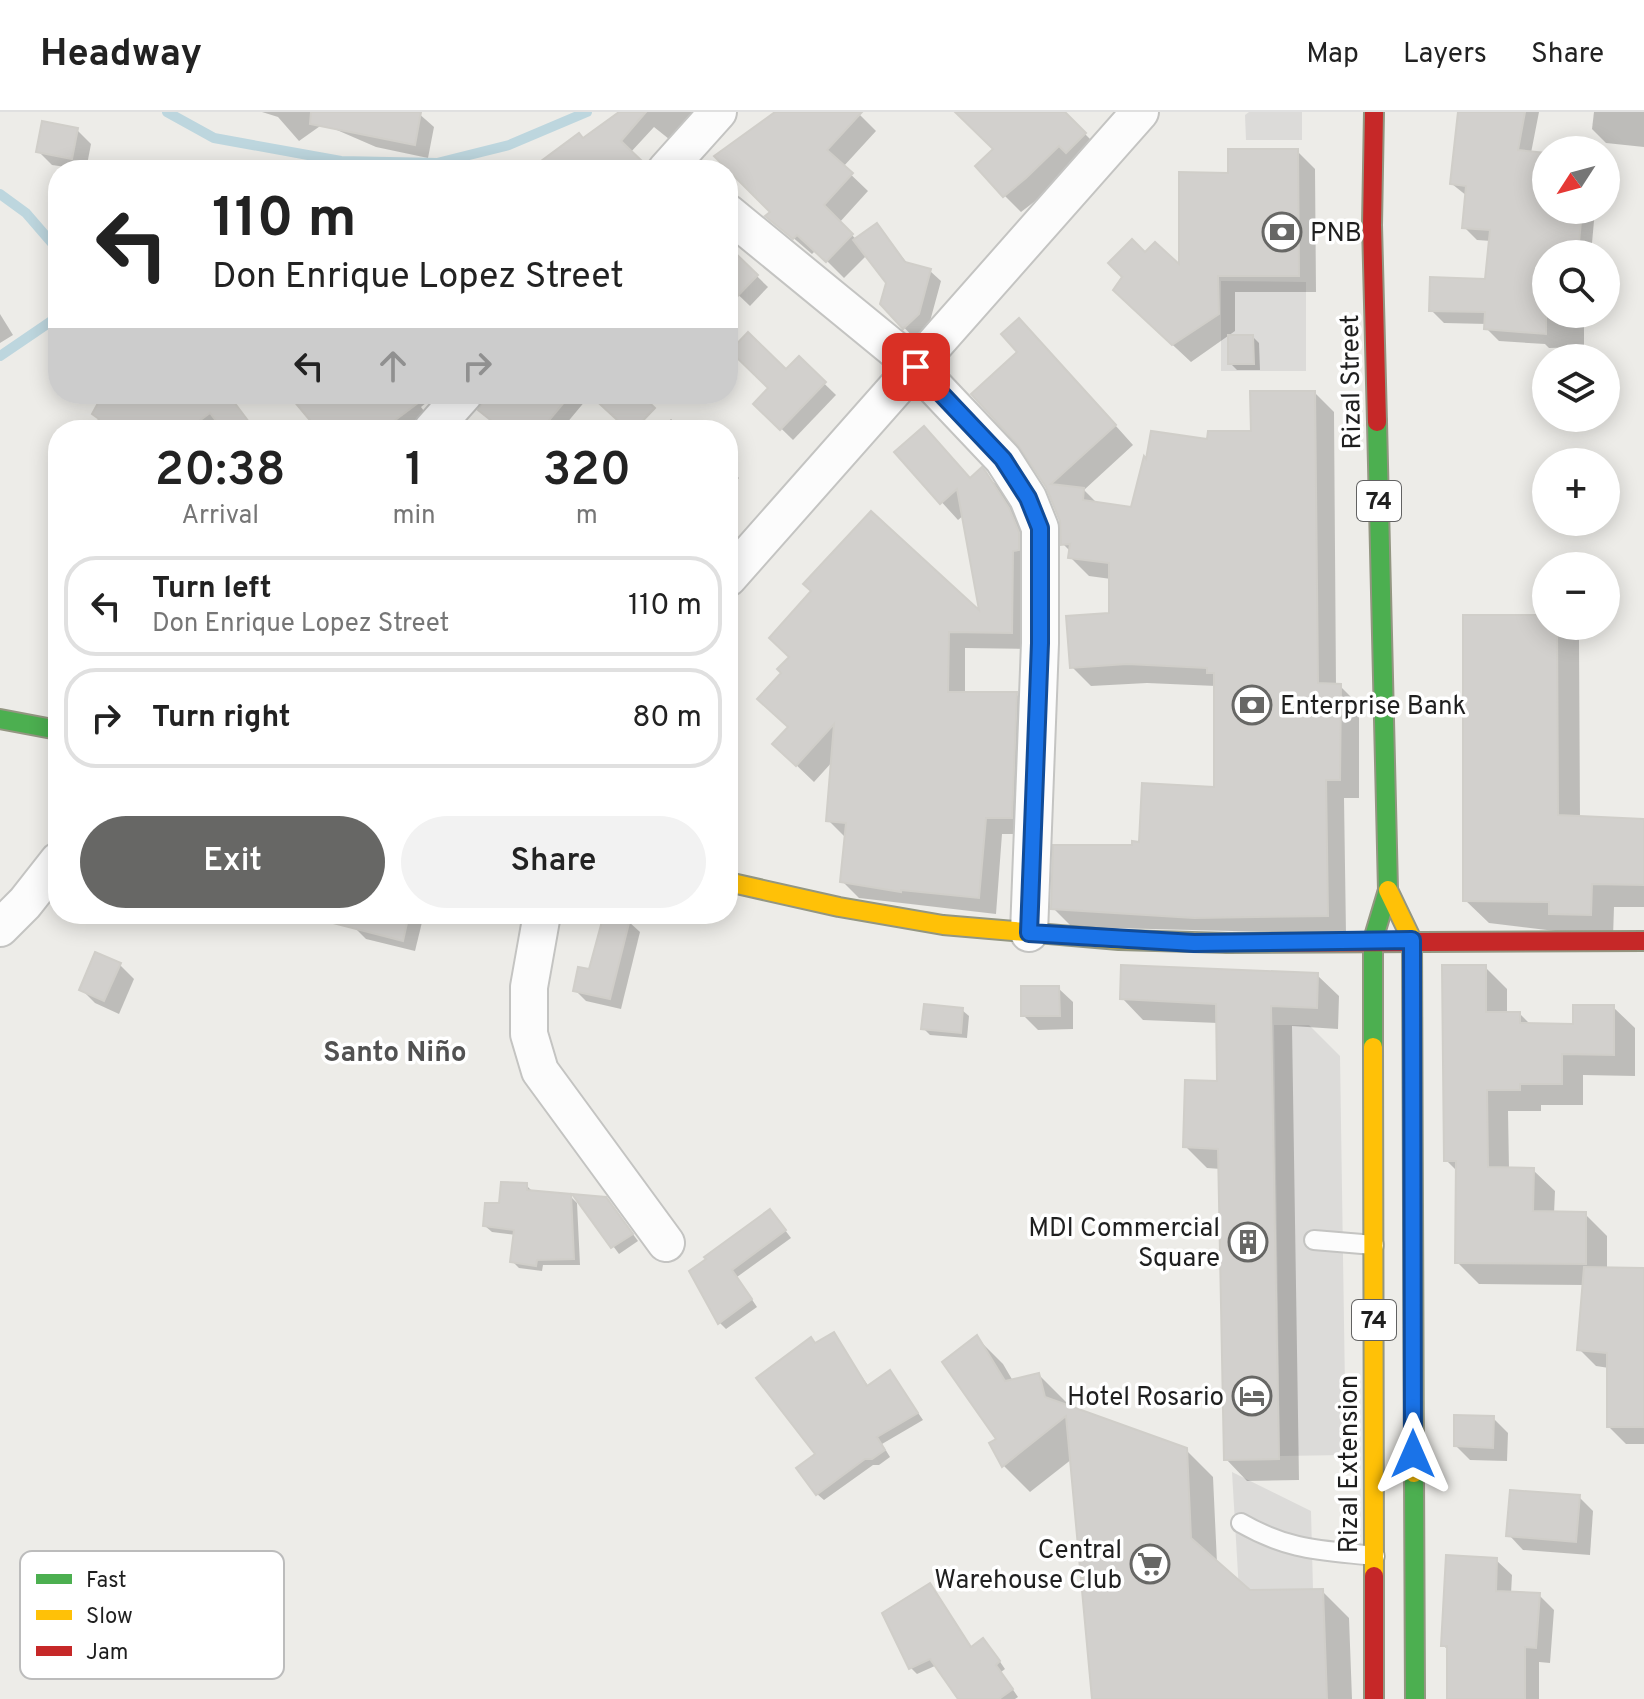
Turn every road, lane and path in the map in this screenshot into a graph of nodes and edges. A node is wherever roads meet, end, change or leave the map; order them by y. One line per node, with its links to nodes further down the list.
1 (718, 112): 4 (street)
2 (1140, 112): 6 (street)
3 (1374, 112): 14 (main road, Rizal Street / 74)
4 (678, 160)
5 (738, 221): 6 (street)
6 (916, 367): 9 (street); 17 (street)
7 (455, 404): 8 (street)
8 (441, 420)
9 (738, 567)
10 (0, 719): 11 (main road)
11 (48, 728)
12 (48, 874): 16 (street)
13 (738, 884): 17 (main road)
14 (1388, 890): 18 (main road, Rizal Street / 74); 19 (main road, Rizal Street / 74)
15 (540, 924): 22 (street)
16 (0, 928)
17 (1029, 933): 18 (main road)
18 (1373, 940): 19 (main road); 23 (main road, Rizal Extension / 74)
19 (1412, 940): 20 (main road); 24 (main road, Rizal Extension / 74)
20 (1644, 941)
21 (1314, 1240): 23 (lane)
22 (666, 1243)
23 (1374, 1245): 24 (main road, Rizal Extension / 74)
24 (1394, 1512): 26 (main road, Rizal Extension / 74); 26 (main road, Rizal Extension / 74)
25 (1241, 1523): 26 (lane)
26 (1394, 1558): 27 (main road, Rizal Extension / 74); 28 (main road, Rizal Extension / 74)
27 (1374, 1699)
28 (1415, 1699)

